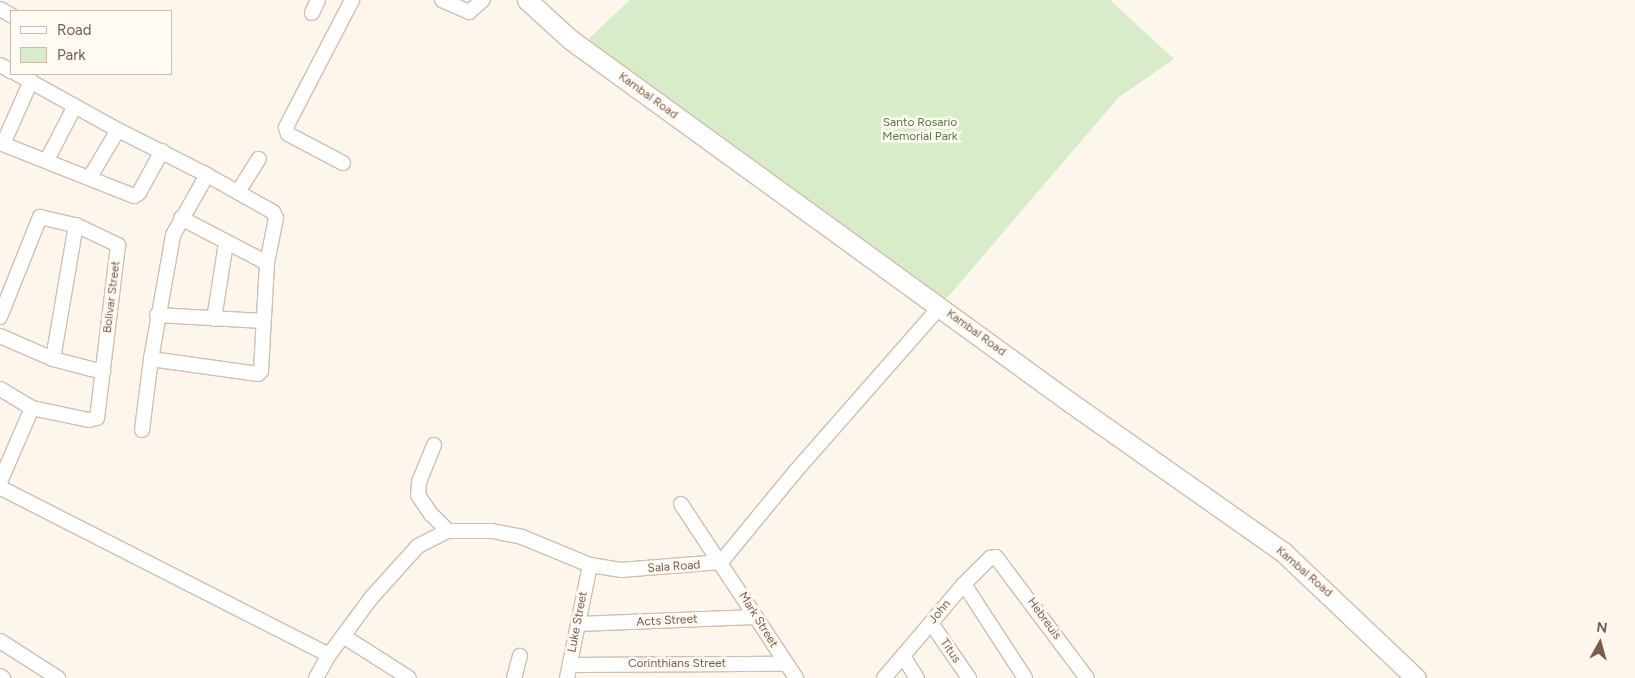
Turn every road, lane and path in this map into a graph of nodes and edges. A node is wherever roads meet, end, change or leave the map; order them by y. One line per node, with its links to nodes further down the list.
1 (318, 0): 6 (street)
2 (352, 0): 15 (street)
3 (442, 0): 4 (street)
4 (482, 0)
5 (528, 0): 23 (main road, Kambal Road)
6 (312, 13)
7 (19, 75): 8 (street)
8 (32, 81): 9 (street); 11 (street)
9 (75, 106): 10 (street); 14 (street)
10 (118, 130): 12 (street); 17 (street)
11 (1, 143): 14 (street)
12 (162, 151): 16 (street); 17 (street)
13 (259, 159): 18 (street)
14 (47, 160): 17 (street)
15 (343, 163)
16 (207, 175): 18 (street); 19 (street)
17 (90, 177)
18 (238, 192): 22 (street)
19 (181, 218): 21 (street); 24 (street)
20 (76, 225): 25 (street, Bolivar Street); 29 (street); 31 (street, Bolivar Street)
21 (226, 243): 22 (street); 26 (street)
22 (267, 263): 27 (street)
23 (940, 307): 39 (street); 62 (main road, Kambal Road)
24 (157, 315): 26 (street); 30 (street)
25 (0, 318)
26 (214, 319): 27 (street)
27 (263, 321): 30 (street)
28 (0, 336): 29 (street)
29 (53, 359): 31 (street)
30 (151, 359): 34 (street)
31 (103, 372): 33 (street, Bolivar Street)
32 (0, 389): 33 (street)
33 (32, 408): 47 (street)
34 (142, 430)
35 (434, 445): 37 (street)
36 (681, 504): 39 (street, Mark Street)
37 (448, 531): 40 (street, Sala Road); 45 (street, Sala Road)
38 (1001, 559): 41 (street, John); 61 (street, Hebreuis)
39 (721, 562): 40 (street, Sala Road); 42 (street, Mark Street)
40 (590, 565): 44 (street, Luke Street)
41 (964, 584): 43 (street, John); 60 (street)
42 (755, 617): 44 (street, Acts Street); 50 (street, Mark Street)
43 (931, 623): 49 (street, John); 59 (street, Titus)
44 (578, 624): 51 (street, Luke Street)
45 (343, 636): 47 (street, Sala Road); 54 (street)
46 (0, 641): 52 (street)
47 (329, 655): 53 (street, Sala Road)
48 (520, 656): 55 (street)
49 (902, 656): 57 (street, John); 58 (street)
50 (785, 664): 51 (street, Corinthians Street); 56 (street, Mark Street)
51 (568, 672)
52 (58, 678)
53 (316, 678)
54 (409, 678)
55 (514, 678)
56 (796, 678)
57 (884, 678)
58 (916, 678)
59 (969, 678)
60 (1025, 678)
61 (1087, 678)
62 (1416, 678)

